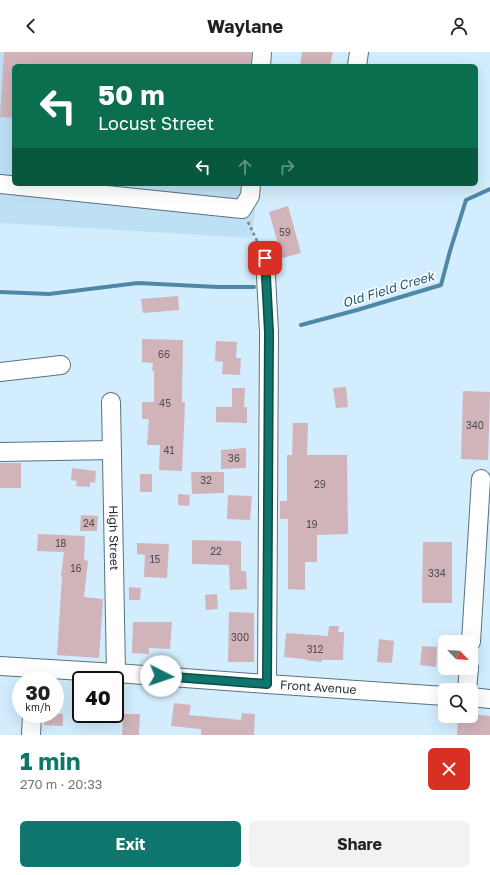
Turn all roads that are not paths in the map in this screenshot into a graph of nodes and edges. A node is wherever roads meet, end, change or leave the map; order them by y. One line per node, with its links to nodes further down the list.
1 (262, 52): 3 (street)
2 (360, 52): 4 (street)
3 (261, 64)
4 (357, 64)
5 (0, 184): 6 (street)
6 (12, 185)
7 (19, 186): 8 (street)
8 (251, 186)
9 (265, 258): 21 (street)
10 (61, 365): 11 (street)
11 (0, 372)
12 (111, 402): 13 (street, High Street)
13 (112, 450): 14 (street); 19 (street, High Street)
14 (0, 452)
15 (481, 479): 16 (street)
16 (471, 635)
17 (0, 666): 18 (street, Front Avenue)
18 (21, 671)
19 (116, 671)
20 (124, 674): 21 (street, Front Avenue)
21 (267, 684): 22 (street, Front Avenue)
22 (438, 696)
23 (478, 698): 24 (street)
24 (490, 699)
25 (32, 723): 26 (street)
26 (31, 735)

